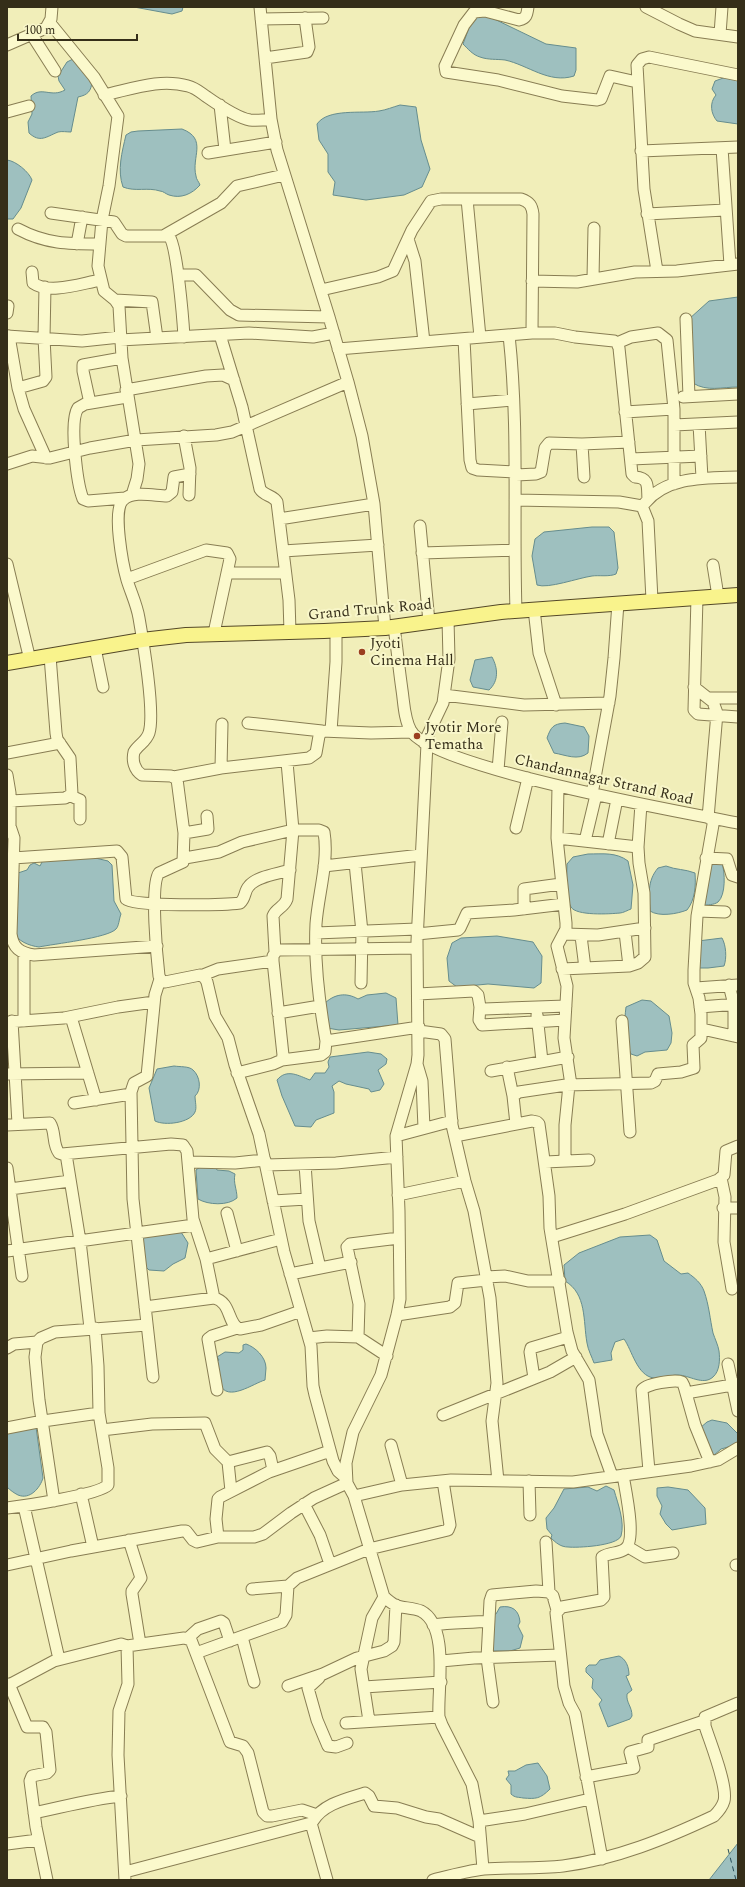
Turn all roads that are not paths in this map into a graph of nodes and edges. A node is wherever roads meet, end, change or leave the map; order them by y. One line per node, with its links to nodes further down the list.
1 (52, 7): 9 (street)
2 (260, 7): 8 (street)
3 (528, 7): 17 (street)
4 (646, 7): 10 (street)
5 (722, 7): 10 (street)
6 (305, 18): 7 (street); 8 (street); 14 (street)
7 (323, 18)
8 (261, 19): 14 (street)
9 (50, 23): 11 (street); 18 (street)
10 (720, 34): 12 (street)
11 (32, 35): 13 (street); 15 (street)
12 (738, 38)
13 (7, 45)
14 (265, 58): 22 (street)
15 (55, 71)
16 (738, 75): 17 (street)
17 (637, 82): 27 (street)
18 (104, 95): 19 (street); 35 (street)
19 (220, 105): 22 (street); 26 (street)
20 (29, 106): 21 (street)
21 (7, 112)
22 (271, 119): 23 (street)
23 (276, 142): 26 (street); 29 (street)
24 (738, 147): 25 (street)
25 (722, 148): 27 (street); 31 (street)
26 (225, 150): 28 (street)
27 (641, 151): 33 (street)
28 (208, 153)
29 (284, 175): 38 (street); 50 (street)
30 (467, 199): 39 (street); 48 (street); 60 (street)
31 (725, 210): 33 (street); 42 (street)
32 (51, 213): 34 (street)
33 (647, 214): 43 (street)
34 (82, 217): 35 (street); 40 (street)
35 (102, 220): 38 (street); 41 (street)
36 (594, 228): 46 (street)
37 (18, 229): 40 (street)
38 (165, 235): 45 (street)
39 (408, 239): 50 (street); 65 (street)
40 (77, 244): 41 (street)
41 (100, 244): 47 (street)
42 (734, 264): 43 (street)
43 (656, 271): 46 (street)
44 (32, 272): 49 (street)
45 (178, 275): 52 (street); 59 (street)
46 (593, 279): 48 (street)
47 (101, 280): 49 (street); 51 (street)
48 (532, 281): 55 (street)
49 (45, 287): 61 (street)
50 (321, 290): 52 (street)
51 (115, 300): 62 (street); 63 (street)
52 (329, 317): 54 (street)
53 (686, 319): 74 (street)
54 (334, 333): 56 (street); 67 (street)
55 (532, 333): 57 (street); 66 (street)
56 (220, 335): 59 (street); 69 (street)
57 (509, 335): 60 (street); 75 (street)
58 (8, 336): 61 (street); 71 (street)
59 (184, 337): 62 (street)
60 (480, 337): 64 (street)
61 (44, 338): 63 (street); 71 (street)
62 (157, 338): 63 (street)
63 (120, 339): 68 (street)
64 (464, 339): 65 (street); 78 (street)
65 (424, 342): 67 (street)
66 (617, 343): 77 (street); 79 (street)
67 (338, 349): 70 (street)
68 (122, 358): 72 (street); 76 (street)
69 (234, 380): 72 (street); 83 (street)
70 (348, 382): 83 (street); 104 (street)
71 (18, 388): 91 (street)
72 (127, 393): 76 (street); 85 (street)
73 (738, 394): 74 (street)
74 (689, 397): 77 (street)
75 (512, 400): 78 (street); 94 (street)
76 (90, 403): 88 (street)
77 (673, 403): 79 (street); 82 (street)
78 (466, 404): 94 (street)
79 (625, 412): 86 (street)
80 (738, 422): 81 (street)
81 (699, 424): 82 (street); 89 (street)
82 (674, 425): 90 (street)
83 (246, 427): 84 (street); 105 (street)
84 (184, 436): 85 (street); 95 (street)
85 (136, 440): 88 (street); 101 (street)
86 (629, 442): 87 (street); 92 (street)
87 (582, 444): 94 (street); 96 (street)
88 (74, 451): 91 (street); 101 (street)
89 (701, 456): 90 (street); 98 (street)
90 (674, 457): 92 (street); 99 (street)
91 (46, 458): 93 (street)
92 (630, 459): 103 (street)
93 (7, 464)
94 (516, 473): 102 (street)
95 (190, 474): 100 (street); 101 (street)
96 (584, 477)
97 (738, 477): 98 (street)
98 (702, 478): 99 (street)
99 (674, 484): 103 (street)
100 (189, 495)
101 (128, 497): 115 (street)
102 (515, 500): 103 (street); 109 (street)
103 (645, 503): 119 (street)
104 (374, 504): 105 (street); 107 (street)
105 (279, 519): 108 (street)
106 (420, 526): 110 (street)
107 (378, 545): 108 (street); 125 (street)
108 (283, 550): 114 (street)
109 (514, 550): 110 (street); 122 (street)
110 (422, 553): 124 (street)
111 (7, 564): 132 (street)
112 (713, 565): 117 (street)
113 (227, 572): 114 (street); 115 (street); 128 (street)
114 (286, 573): 127 (street)
115 (127, 579): 129 (street)
116 (738, 595): 117 (main road, Grand Trunk Road)
117 (718, 596): 118 (main road, Grand Trunk Road)
118 (697, 597): 119 (main road, Grand Trunk Road); 135 (street)
119 (652, 600): 120 (main road, Grand Trunk Road)
120 (618, 603): 121 (main road, Grand Trunk Road); 139 (street)
121 (534, 609): 122 (main road, Grand Trunk Road); 140 (street)
122 (516, 611): 123 (main road, Grand Trunk Road)
123 (448, 619): 124 (main road, Grand Trunk Road); 136 (street)
124 (429, 622): 125 (main road, Grand Trunk Road)
125 (390, 627): 126 (main road, Grand Trunk Road); 147 (street)
126 (336, 631): 127 (main road, Grand Trunk Road); 146 (street)
127 (290, 632): 128 (main road, Grand Trunk Road)
128 (214, 633): 129 (main road, Grand Trunk Road)
129 (142, 640): 130 (main road, Grand Trunk Road); 155 (street)
130 (95, 648): 131 (main road, Grand Trunk Road); 134 (street)
131 (50, 656): 132 (main road, Grand Trunk Road); 148 (street)
132 (30, 660): 133 (main road, Grand Trunk Road)
133 (7, 663)
134 (103, 687)
135 (694, 687): 137 (street); 141 (street)
136 (444, 695): 140 (street); 149 (street)
137 (708, 698): 138 (street); 141 (street)
138 (738, 698)
139 (609, 703): 140 (street); 158 (street)
140 (556, 705)
141 (717, 716): 142 (street); 165 (street)
142 (738, 717)
143 (248, 722): 146 (street)
144 (502, 722): 153 (street)
145 (222, 724): 152 (street)
146 (327, 731): 147 (street); 151 (street)
147 (412, 732): 149 (street, Chandannagar Strand Road)
148 (60, 743): 150 (street); 159 (street)
149 (426, 743): 153 (street, Chandannagar Strand Road); 176 (street)
150 (7, 753)
151 (288, 762): 152 (street); 169 (street)
152 (221, 768): 155 (street)
153 (498, 770): 156 (street, Chandannagar Strand Road)
154 (7, 775): 161 (street)
155 (174, 777): 171 (street)
156 (528, 778): 157 (street, Chandannagar Strand Road); 168 (street)
157 (558, 786): 158 (street, Chandannagar Strand Road); 172 (street)
158 (594, 794): 160 (street, Chandannagar Strand Road); 173 (street)
159 (71, 796): 161 (street); 166 (street)
160 (617, 799): 162 (street, Chandannagar Strand Road); 174 (street)
161 (11, 801): 164 (street)
162 (641, 804): 165 (street, Chandannagar Strand Road); 175 (street)
163 (207, 816): 171 (street)
164 (8, 817): 170 (street)
165 (711, 818): 167 (street, Chandannagar Strand Road); 179 (street)
166 (80, 819)
167 (738, 823)
168 (516, 828)
169 (293, 830): 178 (street); 181 (street); 182 (street)
170 (9, 833): 177 (street)
171 (184, 833): 178 (street)
172 (557, 838): 173 (street); 184 (street)
173 (585, 841): 174 (street)
174 (608, 844): 175 (street)
175 (638, 847): 190 (street)
176 (422, 855): 180 (street); 192 (street)
177 (13, 858): 185 (street); 197 (street)
178 (185, 858): 185 (street)
179 (706, 858): 183 (street); 188 (street)
180 (355, 864): 181 (street); 191 (street)
181 (324, 866): 194 (street)
182 (290, 870): 185 (street); 203 (street)
183 (738, 877)
184 (561, 884): 186 (street); 187 (street)
185 (155, 904): 198 (street)
186 (564, 904): 187 (street); 195 (street)
187 (524, 909): 192 (street)
188 (698, 911): 189 (street); 211 (street)
189 (725, 912)
190 (645, 928): 193 (street); 204 (street)
191 (362, 932): 192 (street); 194 (street); 201 (street)
192 (417, 932): 199 (street)
193 (625, 932): 196 (street); 204 (street)
194 (316, 933): 200 (street)
195 (564, 934): 196 (street); 206 (street)
196 (581, 936): 205 (street)
197 (11, 945): 202 (street)
198 (157, 946): 202 (street); 208 (street)
199 (417, 948): 201 (street); 212 (street)
200 (315, 949): 201 (street); 203 (street); 215 (street)
201 (362, 949): 209 (street)
202 (24, 954): 222 (street)
203 (274, 956): 207 (street); 220 (street)
204 (629, 966): 205 (street)
205 (585, 968): 206 (street)
206 (562, 969): 216 (street)
207 (203, 975): 208 (street); 238 (street)
208 (160, 979): 213 (street)
209 (361, 983)
210 (733, 985): 211 (street); 214 (street)
211 (696, 988): 219 (street)
212 (418, 994): 217 (street); 227 (street)
213 (154, 1002): 221 (street); 242 (street)
214 (736, 1004): 219 (street); 229 (street)
215 (320, 1006): 220 (street); 230 (street)
216 (566, 1006): 218 (street); 223 (street)
217 (480, 1007): 218 (street); 224 (street)
218 (536, 1007): 224 (street)
219 (700, 1007): 228 (street)
220 (278, 1013): 232 (street)
221 (72, 1017): 222 (street); 237 (street)
222 (24, 1020): 226 (street)
223 (565, 1020): 224 (street); 231 (street)
224 (538, 1021): 233 (street)
225 (622, 1021): 240 (street)
226 (10, 1022): 239 (street)
227 (419, 1029): 230 (street); 234 (street); 246 (street)
228 (702, 1029): 229 (street); 240 (street)
229 (736, 1036)
230 (326, 1041): 232 (street)
231 (568, 1057): 233 (street); 241 (street)
232 (282, 1060): 238 (street)
233 (542, 1061): 235 (street)
234 (417, 1064): 249 (street); 251 (street)
235 (507, 1067): 236 (street); 243 (street)
236 (491, 1070)
237 (88, 1073): 239 (street); 244 (street)
238 (237, 1073): 261 (street)
239 (12, 1074): 248 (street)
240 (627, 1084): 241 (street); 250 (street)
241 (570, 1085): 243 (street); 258 (street)
242 (131, 1094): 244 (street); 254 (street)
243 (514, 1096): 247 (street)
244 (96, 1100): 245 (street)
245 (74, 1103)
246 (452, 1121): 249 (street); 252 (street)
247 (516, 1124): 252 (street); 260 (street)
248 (13, 1125): 255 (street)
249 (424, 1128): 251 (street)
250 (630, 1132)
251 (396, 1136): 256 (street)
252 (455, 1136): 266 (street)
253 (738, 1146): 264 (street)
254 (132, 1147): 255 (street); 259 (street); 275 (street)
255 (66, 1154): 265 (street)
256 (397, 1157): 262 (street); 268 (street)
257 (589, 1160): 258 (street)
258 (565, 1161): 260 (street)
259 (188, 1162): 261 (street); 274 (street)
260 (545, 1162): 276 (street)
261 (266, 1163): 262 (street); 270 (street)
262 (305, 1164): 269 (street)
263 (7, 1168): 267 (street)
264 (721, 1178): 271 (street); 276 (street)
265 (70, 1181): 267 (street); 279 (street)
266 (465, 1181): 268 (street); 288 (street)
267 (10, 1189): 280 (street)
268 (398, 1195): 277 (street)
269 (307, 1199): 270 (street); 285 (street)
270 (273, 1201): 278 (street)
271 (724, 1208): 272 (street); 284 (street)
272 (738, 1208)
273 (227, 1213): 281 (street)
274 (194, 1225): 275 (street); 282 (street)
275 (137, 1232): 279 (street); 292 (street)
276 (552, 1237): 289 (street)
277 (399, 1238): 283 (street); 294 (street)
278 (281, 1239): 281 (street); 286 (street)
279 (80, 1241): 280 (street); 296 (street)
280 (12, 1250): 287 (street)
281 (237, 1251): 282 (street)
282 (206, 1258): 291 (street)
283 (351, 1262): 285 (street); 298 (street)
284 (733, 1262): 290 (street)
285 (320, 1268): 286 (street)
286 (290, 1274): 293 (street)
287 (22, 1276)
288 (486, 1278): 289 (street); 294 (street); 310 (street)
289 (560, 1281): 299 (street)
290 (732, 1289)
291 (214, 1298): 292 (street); 297 (street)
292 (145, 1307): 295 (street)
293 (301, 1312): 297 (street); 300 (street)
294 (397, 1315): 303 (street)
295 (147, 1325): 296 (street); 306 (street)
296 (92, 1328): 301 (street); 313 (street)
297 (237, 1328): 309 (street)
298 (358, 1337): 300 (street); 303 (street)
299 (568, 1337): 304 (street); 307 (street)
300 (309, 1338): 320 (street)
301 (37, 1342): 302 (street); 315 (street)
302 (7, 1348)
303 (387, 1356): 327 (street)
304 (576, 1357): 307 (street); 326 (street)
305 (728, 1364): 308 (street)
306 (153, 1377)
307 (534, 1378): 310 (street)
308 (735, 1384): 311 (street); 312 (street)
309 (218, 1390)
310 (496, 1394): 314 (street); 329 (street)
311 (686, 1394): 322 (street); 324 (street)
312 (738, 1411)
313 (99, 1413): 315 (street); 317 (street)
314 (443, 1415)
315 (43, 1421): 316 (street); 335 (street)
316 (7, 1428)
317 (102, 1430): 321 (street); 333 (street)
318 (391, 1445): 331 (street)
319 (738, 1448): 322 (street)
320 (330, 1450): 323 (street); 327 (street)
321 (228, 1462): 323 (street); 332 (street)
322 (710, 1462): 324 (street)
323 (273, 1470): 332 (street)
324 (649, 1471): 325 (street)
325 (624, 1475): 326 (street); 344 (street)
326 (612, 1476): 330 (street)
327 (347, 1480): 334 (street); 336 (street)
328 (443, 1480): 329 (street); 331 (street); 345 (street)
329 (498, 1481): 330 (street)
330 (529, 1482): 339 (street)
331 (402, 1485): 334 (street)
332 (231, 1491): 340 (street)
333 (81, 1494): 335 (street); 343 (street)
334 (354, 1496): 345 (street)
335 (54, 1500): 337 (street)
336 (304, 1504): 340 (street); 348 (street)
337 (24, 1506): 338 (street); 347 (street)
338 (7, 1508)
339 (530, 1515)
340 (218, 1537): 341 (street)
341 (129, 1540): 343 (street); 361 (street)
342 (546, 1542): 352 (street)
343 (93, 1546): 347 (street)
344 (628, 1547): 346 (street); 355 (street)
345 (369, 1549): 348 (street); 353 (street)
346 (673, 1553)
347 (36, 1559): 349 (street); 367 (street)
348 (330, 1564): 350 (street)
349 (7, 1565)
350 (288, 1586): 351 (street); 358 (street)
351 (252, 1590)
352 (549, 1592): 355 (street); 356 (street)
353 (384, 1597): 354 (street); 365 (street)
354 (396, 1605): 357 (street); 365 (street)
355 (557, 1610): 364 (street)
356 (489, 1621): 357 (street); 366 (street)
357 (433, 1625): 368 (street)
358 (242, 1637): 360 (street); 370 (street)
359 (188, 1638): 360 (street); 361 (street); 363 (street)
360 (230, 1641): 363 (street)
361 (140, 1644): 362 (street)
362 (127, 1646): 367 (street); 383 (street)
363 (196, 1653): 386 (street)
364 (560, 1655): 366 (street); 382 (street)
365 (364, 1656): 369 (street); 374 (street)
366 (487, 1658): 368 (street); 375 (street)
367 (59, 1659): 372 (street)
368 (441, 1661): 371 (street)
369 (323, 1674): 373 (street); 381 (street)
370 (254, 1682)
371 (441, 1682): 374 (street); 377 (street)
372 (8, 1685): 385 (street)
373 (288, 1686)
374 (364, 1687): 378 (street)
375 (492, 1702)
376 (738, 1703): 379 (street)
377 (439, 1717): 378 (street); 387 (street)
378 (369, 1721): 380 (street)
379 (704, 1721): 382 (street); 391 (street)
380 (346, 1723)
381 (348, 1743)
382 (586, 1777): 384 (street)
383 (121, 1796): 385 (street); 393 (street)
384 (590, 1799): 387 (street); 391 (street)
385 (34, 1813): 389 (street)
386 (314, 1819): 388 (street); 393 (street); 395 (street)
387 (479, 1821): 388 (street)
388 (480, 1837): 392 (street)
389 (38, 1840): 390 (street); 394 (street)
390 (7, 1844)
391 (602, 1859): 392 (street)
392 (483, 1869): 396 (street)
393 (125, 1876)
394 (47, 1880)
395 (327, 1880)
396 (433, 1880)

